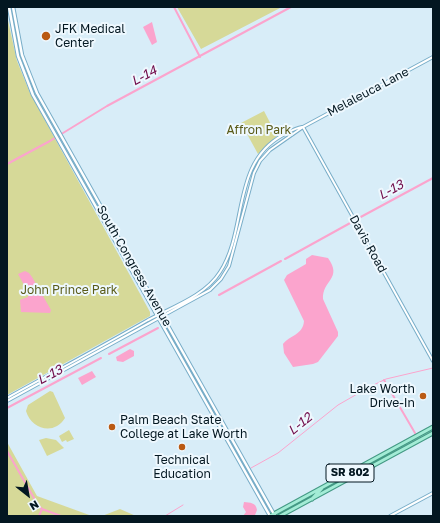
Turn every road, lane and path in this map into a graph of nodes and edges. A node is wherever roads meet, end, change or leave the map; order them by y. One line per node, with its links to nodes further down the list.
1 (11, 7): 4 (main road, South Congress Avenue); 4 (main road, South Congress Avenue)
2 (433, 57): 3 (street, Melaleuca Lane)
3 (303, 127): 5 (street, Melaleuca Lane); 7 (street, Melaleuca Lane); 9 (street, Davis Road)
4 (111, 230): 5 (main road, South Congress Avenue); 6 (main road, South Congress Avenue)
5 (161, 313): 6 (street, Melaleuca Lane); 7 (main road, South Congress Avenue)
6 (157, 316): 8 (main road, South Congress Avenue); 10 (street, Melaleuca Lane)
7 (163, 317): 8 (street); 21 (main road, South Congress Avenue)
8 (159, 320): 11 (street); 21 (main road, South Congress Avenue)
9 (433, 362)
10 (7, 398)
11 (7, 401)
12 (433, 427): 14 (main road, SR 802)
13 (433, 433): 15 (main road, SR 802)
14 (365, 465): 15 (main road); 16 (main road, SR 802)
15 (354, 476): 18 (main road, SR 802)
16 (331, 483): 17 (main road, SR 802); 18 (main road)
17 (322, 488): 20 (main road); 21 (main road, SR 802)
18 (323, 493): 20 (main road, SR 802)
19 (433, 493): 23 (street)
20 (312, 499): 22 (main road, SR 802)
21 (272, 516)
22 (280, 516)
23 (390, 516)

